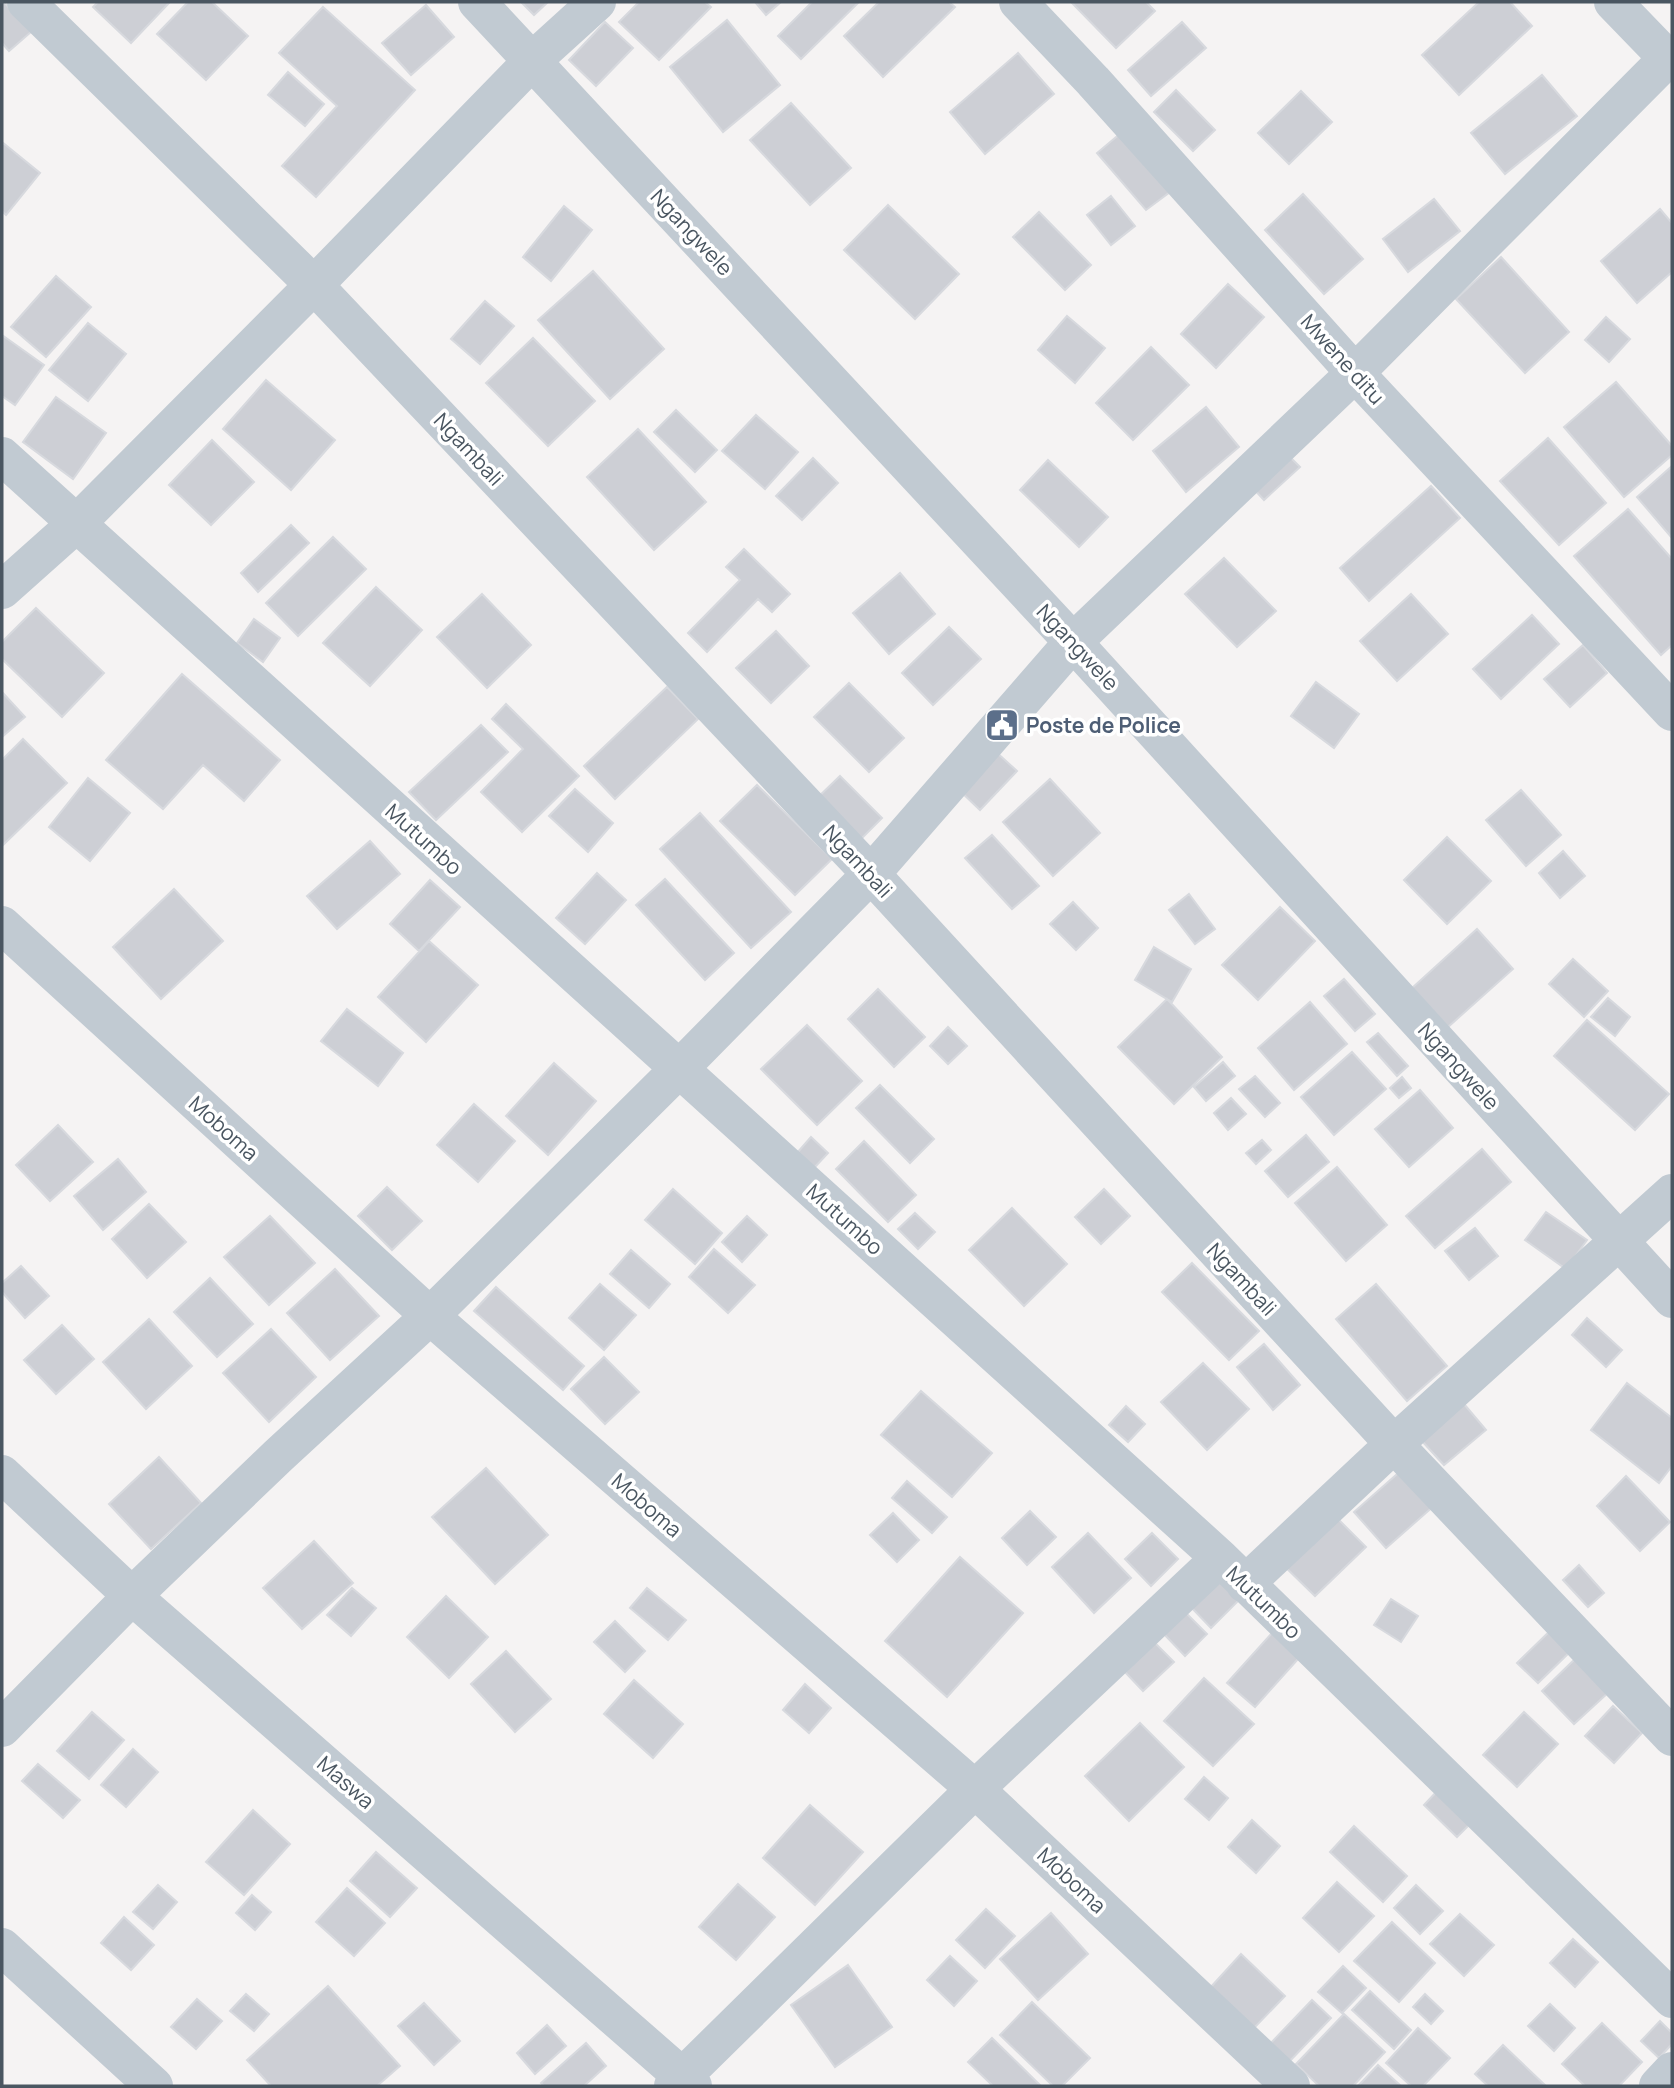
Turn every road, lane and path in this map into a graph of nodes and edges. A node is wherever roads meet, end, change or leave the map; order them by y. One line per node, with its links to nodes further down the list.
1 (26, 2): 8 (street, Ngambali)
2 (477, 2): 7 (street, Ngangwele)
3 (597, 2): 7 (street)
4 (1017, 2): 9 (street, Mwene ditu)
5 (1614, 2): 6 (street)
6 (1671, 59): 9 (street)
7 (533, 60): 8 (street); 13 (street, Ngangwele)
8 (314, 285): 11 (street); 15 (street, Ngambali)
9 (1355, 373): 13 (street); 14 (street, Mwene ditu)
10 (2, 456): 11 (street, Mutumbo)
11 (76, 524): 12 (street); 17 (street, Mutumbo)
12 (2, 590)
13 (1073, 642): 15 (street); 19 (street, Ngangwele)
14 (1672, 712)
15 (871, 874): 17 (street); 22 (street, Ngambali)
16 (2, 925): 21 (street, Moboma)
17 (679, 1069): 21 (street); 24 (street, Mutumbo)
18 (1672, 1193): 19 (street)
19 (1619, 1241): 20 (street, Ngangwele); 22 (street)
20 (1672, 1298)
21 (430, 1316): 25 (street); 28 (street, Moboma)
22 (1394, 1444): 24 (street); 27 (street, Ngambali)
23 (2, 1474): 25 (street, Maswa)
24 (1233, 1571): 28 (street); 30 (street, Mutumbo)
25 (132, 1596): 26 (street); 32 (street, Maswa)
26 (2, 1728)
27 (1672, 1737)
28 (975, 1789): 32 (street); 34 (street, Moboma)
29 (2, 1947): 33 (street)
30 (1672, 1999)
31 (1672, 2071): 35 (street)
32 (683, 2083)
33 (153, 2086)
34 (1291, 2086)
35 (1658, 2086)

